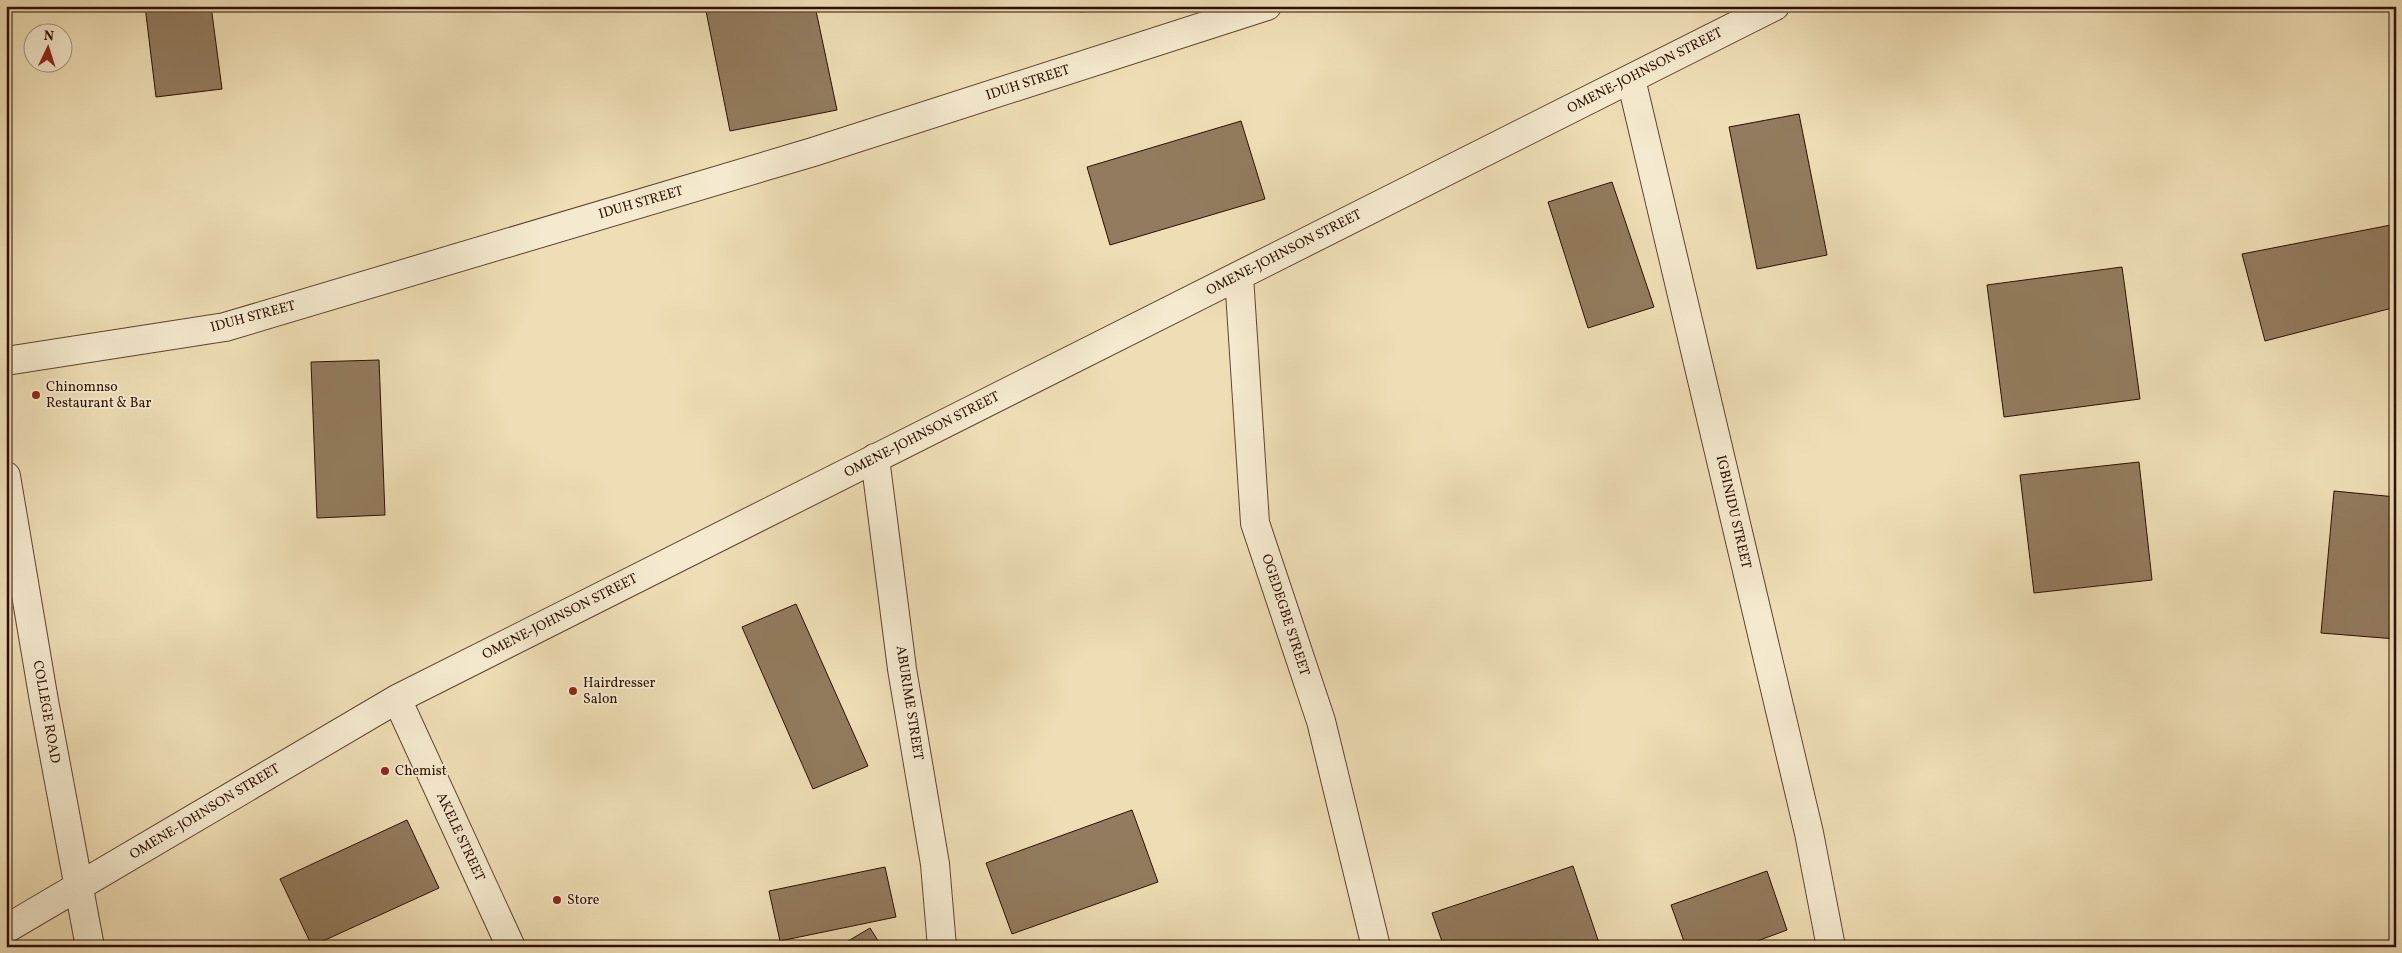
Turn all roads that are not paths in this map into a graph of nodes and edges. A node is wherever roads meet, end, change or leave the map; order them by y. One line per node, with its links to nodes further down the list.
1 (1267, 6): 5 (street, IDUH STREET)
2 (1775, 6): 3 (street, OMENE-JOHNSON STREET)
3 (1631, 79): 4 (street, OMENE-JOHNSON STREET); 15 (street, IGBINIDU STREET)
4 (1239, 276): 6 (street, OMENE-JOHNSON STREET); 14 (street, OGEDEGBE STREET)
5 (6, 361)
6 (875, 458): 8 (street, OMENE-JOHNSON STREET); 13 (street, ABURIME STREET)
7 (6, 476): 9 (street, COLLEGE ROAD)
8 (397, 699): 9 (street, OMENE-JOHNSON STREET); 12 (street, AKELE STREET)
9 (80, 886): 10 (street, OMENE-JOHNSON STREET); 11 (street, COLLEGE ROAD)
10 (6, 929)
11 (90, 947)
12 (511, 947)
13 (942, 947)
14 (1376, 947)
15 (1831, 947)

